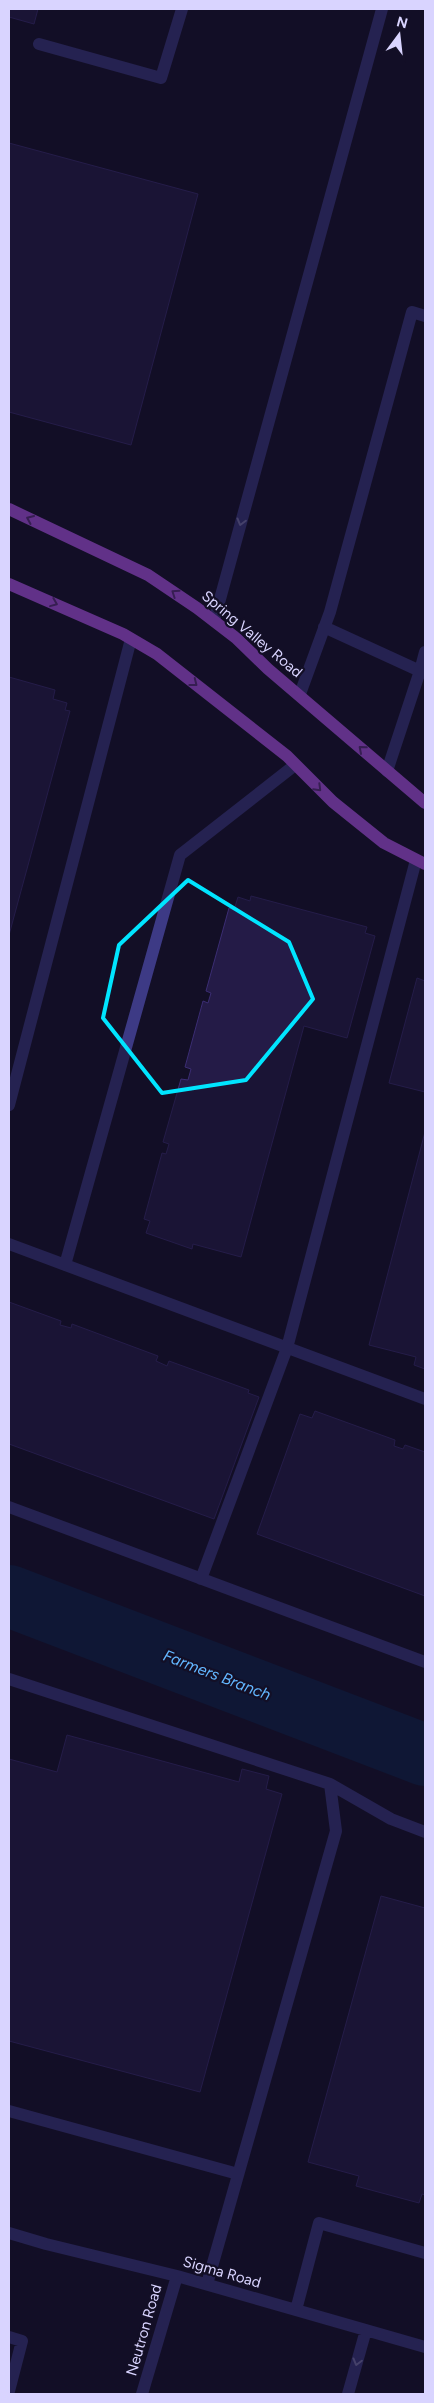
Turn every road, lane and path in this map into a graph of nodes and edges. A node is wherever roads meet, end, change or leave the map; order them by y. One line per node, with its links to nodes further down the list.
1 (182, 9): 3 (street)
2 (382, 9): 7 (street, one-way to 7)
3 (39, 44)
4 (425, 316): 8 (street)
5 (9, 509): 7 (main road, Spring Valley Road, one-way to 5)
6 (9, 584): 9 (main road, one-way to 9)
7 (214, 621): 12 (main road, Spring Valley Road)
8 (324, 627): 11 (street); 12 (street)
9 (131, 639): 13 (main road, one-way to 13); 17 (street)
10 (425, 652): 11 (street)
11 (423, 672): 14 (street)
12 (300, 694): 14 (main road, Spring Valley Road, one-way to 12)
13 (296, 765): 16 (main road, one-way to 16); 19 (street)
14 (387, 771): 15 (main road, Spring Valley Road)
15 (425, 803)
16 (421, 862): 20 (street)
17 (9, 1105)
18 (9, 1244): 19 (street)
19 (65, 1265): 20 (street)
20 (287, 1348): 21 (street); 23 (street)
21 (425, 1399)
22 (9, 1507): 23 (street)
23 (201, 1579): 24 (street)
24 (425, 1662)
25 (9, 1679): 26 (street)
26 (330, 1784): 27 (street); 29 (street)
27 (425, 1832)
28 (9, 2111): 29 (street)
29 (238, 2174): 33 (street)
30 (9, 2233): 32 (street, Sigma Road)
31 (425, 2253): 34 (street)
32 (177, 2276): 33 (street, Sigma Road); 39 (street, Neutron Road)
33 (207, 2284): 34 (street, Sigma Road)
34 (296, 2310): 35 (street, Sigma Road)
35 (366, 2330): 37 (street, Sigma Road); 40 (street, one-way to 40)
36 (9, 2337): 38 (street)
37 (425, 2348)
38 (9, 2391)
39 (142, 2394)
40 (348, 2394)

